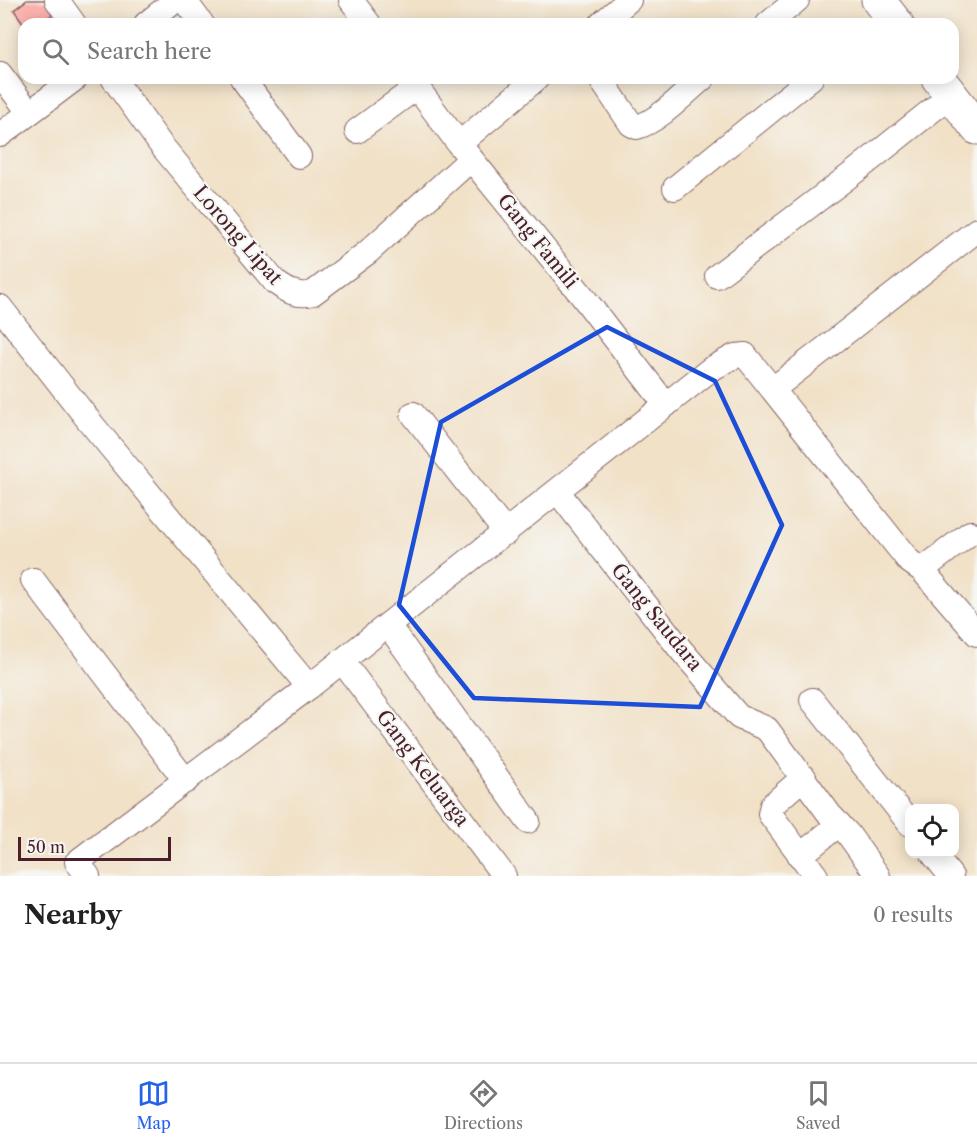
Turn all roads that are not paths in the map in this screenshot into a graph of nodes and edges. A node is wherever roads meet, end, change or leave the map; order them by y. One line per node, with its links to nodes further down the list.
1 (57, 0): 7 (street)
2 (176, 0): 8 (street)
3 (184, 0): 9 (street)
4 (351, 0): 10 (street)
5 (629, 0): 11 (street)
6 (797, 0): 12 (street)
7 (70, 18)
8 (154, 18)
9 (198, 18)
10 (364, 18)
11 (607, 18)
12 (775, 18)
13 (0, 74): 24 (street)
14 (68, 84): 24 (street)
15 (116, 84): 28 (street, Lorong Lipat)
16 (246, 84): 29 (street)
17 (412, 84): 26 (street)
18 (414, 84): 28 (street, Gang Famili)
19 (531, 84): 28 (street, Lorong Lipat)
20 (604, 84): 21 (street)
21 (696, 84)
22 (805, 84): 30 (street)
23 (945, 86): 25 (main road); 32 (street)
24 (29, 112): 27 (street)
25 (977, 128)
26 (357, 131)
27 (0, 135)
28 (465, 152): 35 (street, Gang Famili)
29 (299, 156)
30 (675, 188)
31 (977, 230): 34 (street)
32 (717, 276)
33 (0, 307): 45 (street)
34 (772, 389): 35 (street); 40 (street)
35 (666, 405): 37 (street)
36 (413, 414): 38 (street)
37 (558, 492): 38 (street); 47 (street, Gang Saudara)
38 (506, 532): 42 (street)
39 (970, 533): 40 (street)
40 (922, 570): 43 (street)
41 (33, 580): 48 (street)
42 (388, 625): 44 (street); 50 (street)
43 (977, 634)
44 (342, 661): 45 (street); 55 (street, Gang Keluarga)
45 (309, 687): 48 (street)
46 (812, 700): 49 (street)
47 (804, 777): 51 (street); 52 (street)
48 (186, 781): 54 (street)
49 (905, 819)
50 (528, 821)
51 (839, 824): 52 (street); 57 (street)
52 (800, 856): 56 (street)
53 (936, 858): 58 (street)
54 (76, 871)
55 (504, 876)
56 (816, 876)
57 (878, 876)
58 (951, 876)

